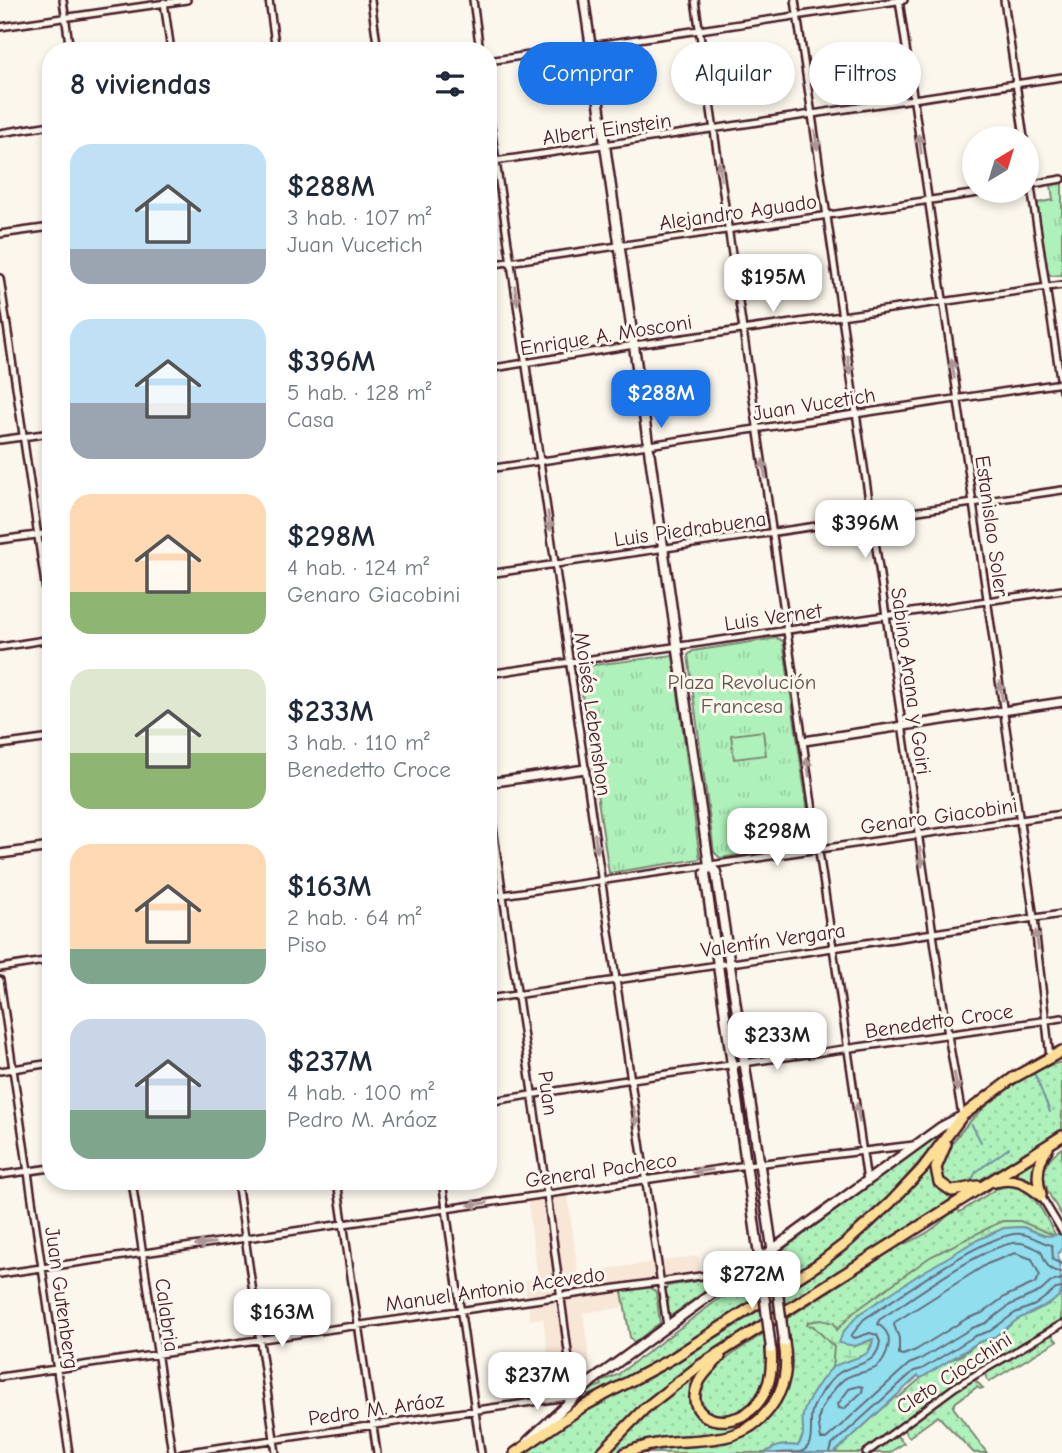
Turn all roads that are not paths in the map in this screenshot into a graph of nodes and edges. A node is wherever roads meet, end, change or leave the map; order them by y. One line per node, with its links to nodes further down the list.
1 (63, 0): 13 (street)
2 (187, 0): 11 (street)
3 (269, 0): 18 (street)
4 (371, 0): 19 (street)
5 (473, 0): 20 (street)
6 (584, 0): 21 (main road)
7 (695, 0): 15 (street)
8 (796, 0): 12 (street, Sabino Arana y Goiri)
9 (901, 0): 12 (street); 23 (street, Estanislao Soler)
10 (1004, 0): 27 (street)
11 (164, 2): 13 (street); 17 (street)
12 (798, 16): 15 (street); 32 (street, Sabino Arana y Goiri)
13 (65, 18): 14 (street); 16 (street)
14 (0, 27)
15 (700, 30): 22 (street); 35 (street)
16 (69, 42)
17 (170, 42)
18 (275, 42)
19 (377, 42)
20 (479, 42)
21 (590, 42)
22 (618, 42)
23 (906, 42)
24 (518, 57): 25 (street)
25 (497, 60)
26 (1062, 77): 27 (street, Albert Einstein)
27 (1017, 85): 28 (street, Albert Einstein); 34 (street)
28 (921, 99)
29 (600, 105): 37 (main road)
30 (880, 105): 32 (street, Albert Einstein)
31 (915, 105): 43 (street, Estanislao Soler, one-way to 31)
32 (812, 115): 35 (street, Albert Einstein); 45 (street, Sabino Arana y Goiri, one-way to 45)
33 (42, 126): 36 (street)
34 (1022, 126)
35 (714, 129): 37 (street, Albert Einstein); 47 (street, one-way to 35)
36 (0, 132)
37 (606, 145): 38 (street, Albert Einstein); 49 (main road)
38 (497, 161)
39 (497, 168): 50 (street, Moisés Lebenshon)
40 (1062, 179): 41 (street)
41 (1040, 183)
42 (962, 196): 43 (street, Alejandro Aguado)
43 (928, 201): 45 (street, Alejandro Aguado); 55 (street, Estanislao Soler)
44 (1032, 203): 54 (street)
45 (827, 215): 47 (street, Alejandro Aguado); 56 (street, Sabino Arana y Goiri)
46 (42, 228): 48 (street)
47 (729, 230): 49 (street, Alejandro Aguado); 57 (street)
48 (0, 234)
49 (621, 246): 50 (street, Alejandro Aguado); 60 (main road)
50 (511, 261): 51 (street, Alejandro Aguado); 61 (street, Moisés Lebenshon, one-way to 61)
51 (497, 263)
52 (0, 278): 58 (street)
53 (1062, 285): 54 (street, Enrique A. Mosconi)
54 (1047, 287): 55 (street, Enrique A. Mosconi); 63 (street)
55 (944, 303): 56 (street, Enrique A. Mosconi); 65 (street, Estanislao Soler, one-way to 55)
56 (842, 317): 57 (street, Enrique A. Mosconi); 66 (street, Sabino Arana y Goiri, one-way to 66)
57 (744, 332): 60 (street, Enrique A. Mosconi); 67 (street)
58 (9, 337): 59 (street); 69 (street)
59 (0, 338)
60 (634, 345): 61 (street, Enrique A. Mosconi); 71 (main road)
61 (526, 363): 62 (street, Enrique A. Mosconi); 72 (street, Moisés Lebenshon)
62 (497, 368)
63 (1061, 383): 64 (street); 65 (street, Juan Vucetich)
64 (1062, 391)
65 (958, 399): 66 (street, Juan Vucetich); 75 (street, Estanislao Soler)
66 (856, 414): 67 (street, Juan Vucetich); 76 (street, Sabino Arana y Goiri)
67 (758, 429): 71 (street, Juan Vucetich); 77 (street, one-way to 67)
68 (42, 434): 69 (street)
69 (23, 437): 70 (street); 79 (street)
70 (0, 440)
71 (648, 445): 72 (street, Juan Vucetich); 81 (main road)
72 (540, 461): 73 (street, Juan Vucetich); 83 (street, Moisés Lebenshon, one-way to 83)
73 (497, 468)
74 (1062, 490): 75 (street, Luis Piedrabuena)
75 (973, 503): 76 (street, Luis Piedrabuena); 86 (street, Estanislao Soler)
76 (872, 518): 77 (street, Luis Piedrabuena); 87 (street, Sabino Arana y Goiri)
77 (773, 532): 81 (street, Luis Piedrabuena); 88 (street)
78 (42, 534): 79 (street)
79 (38, 535): 80 (street); 82 (street)
80 (0, 540)
81 (664, 548): 83 (street, Luis Piedrabuena); 91 (main road)
82 (42, 563)
83 (555, 565): 84 (street, Luis Piedrabuena); 92 (street, Moisés Lebenshon)
84 (497, 573)
85 (1062, 590): 86 (street, Luis Vernet)
86 (988, 601): 87 (street, Luis Vernet); 95 (street, Estanislao Soler, one-way to 86)
87 (886, 616): 88 (street, Luis Vernet); 96 (street, Sabino Arana y Goiri)
88 (788, 630): 91 (street, Luis Vernet); 98 (street)
89 (42, 640): 90 (street)
90 (0, 646)
91 (679, 646): 92 (street, Luis Vernet); 109 (main road)
92 (570, 662): 93 (street, Luis Vernet); 100 (street, Moisés Lebenshon)
93 (497, 673)
94 (1062, 702): 95 (street)
95 (1003, 711): 96 (street); 103 (street, Estanislao Soler)
96 (902, 726): 98 (street); 104 (street, Sabino Arana y Goiri)
97 (42, 739): 99 (street)
98 (804, 741): 106 (street, one-way to 98)
99 (0, 746)
100 (585, 769): 101 (street); 110 (street, Moisés Lebenshon, one-way to 110)
101 (497, 782)
102 (1062, 814): 103 (street, Genaro Giacobini)
103 (1019, 820): 104 (street, Genaro Giacobini); 114 (street, Estanislao Soler)
104 (918, 835): 106 (street, Genaro Giacobini); 115 (street, Sabino Arana y Goiri, one-way to 115)
105 (42, 848): 107 (street)
106 (820, 849): 109 (street, Genaro Giacobini); 116 (street)
107 (0, 854)
108 (497, 855): 111 (street, Puan)
109 (709, 865): 110 (street, Genaro Giacobini); 118 (main road); 119 (main road)
110 (601, 880): 111 (street, Genaro Giacobini); 121 (street, Moisés Lebenshon)
111 (503, 895): 112 (street, Genaro Giacobini); 123 (street, Puan)
112 (497, 896)
113 (1062, 914): 114 (street, Valentín Vergara)
114 (1034, 918): 115 (street, Valentín Vergara); 126 (street, Estanislao Soler, one-way to 114)
115 (933, 934): 116 (street, Valentín Vergara); 127 (street, Sabino Arana y Goiri)
116 (834, 948): 118 (street, Valentín Vergara); 128 (street)
117 (42, 961): 120 (street)
118 (729, 962): 119 (street, Valentín Vergara); 132 (main road)
119 (718, 963): 121 (street, Valentín Vergara); 134 (main road)
120 (0, 968)
121 (617, 979): 123 (street, Valentín Vergara); 137 (street, Moisés Lebenshon)
122 (0, 980): 135 (street, Juan Gutenberg)
123 (518, 995): 124 (street, Valentín Vergara); 138 (street, Puan)
124 (497, 998)
125 (1062, 1018): 126 (street, Benedetto Croce)
126 (1047, 1021): 127 (street, Benedetto Croce); 130 (street, Estanislao Soler)
127 (948, 1035): 128 (street, Benedetto Croce); 140 (street, Sabino Arana y Goiri, one-way to 140)
128 (849, 1050): 132 (street, Benedetto Croce); 144 (street, one-way to 128)
129 (1062, 1051): 130 (main road)
130 (1050, 1057): 131 (main road); 140 (main road)
131 (1062, 1059)
132 (744, 1063): 134 (street, Benedetto Croce); 145 (main road)
133 (42, 1064): 135 (street)
134 (732, 1065): 137 (street, Benedetto Croce); 146 (main road)
135 (13, 1069): 136 (street); 148 (street, Juan Gutenberg)
136 (0, 1070)
137 (630, 1078): 138 (street, Benedetto Croce); 150 (street, Moisés Lebenshon, one-way to 150)
138 (532, 1094): 139 (street, Benedetto Croce); 157 (street, Puan)
139 (497, 1100)
140 (962, 1116): 141 (main road); 143 (main road)
141 (949, 1135): 152 (main road); 186 (main road)
142 (1058, 1139): 152 (main road); 158 (main road)
143 (917, 1144): 144 (street, General Pacheco); 151 (main road)
144 (863, 1150): 145 (street, General Pacheco); 151 (street)
145 (759, 1163): 146 (street, General Pacheco); 163 (main road)
146 (747, 1165): 150 (street, General Pacheco, one-way to 150); 165 (main road)
147 (42, 1169): 148 (street)
148 (28, 1171): 149 (street); 166 (street, Juan Gutenberg)
149 (0, 1175)
150 (645, 1180): 157 (street, General Pacheco); 169 (street, Moisés Lebenshon)
151 (867, 1181): 163 (main road)
152 (987, 1184): 158 (main road); 177 (main road)
153 (133, 1190): 164 (street, Calabria)
154 (238, 1190): 162 (street)
155 (338, 1190): 160 (street)
156 (443, 1190): 159 (street)
157 (547, 1194): 159 (street, General Pacheco, one-way to 159); 170 (street, Puan)
158 (1041, 1196): 161 (street)
159 (446, 1209): 160 (street, General Pacheco); 171 (street)
160 (343, 1224): 162 (street, General Pacheco); 173 (street)
161 (1061, 1230)
162 (245, 1238): 164 (street, General Pacheco, one-way to 164); 175 (street)
163 (772, 1249): 165 (main road); 176 (main road, bridge)
164 (142, 1253): 166 (street, General Pacheco); 179 (street, Calabria)
165 (760, 1258): 167 (main road); 178 (main road, bridge)
166 (42, 1268): 168 (street, General Pacheco); 180 (street, Juan Gutenberg)
167 (745, 1270): 169 (street, Manuel Antonio Acevedo); 174 (main road)
168 (0, 1274)
169 (660, 1282): 170 (street, Manuel Antonio Acevedo); 174 (street, Moisés Lebenshon)
170 (560, 1296): 171 (street, Manuel Antonio Acevedo); 182 (street, Puan)
171 (462, 1310): 173 (street, Manuel Antonio Acevedo); 183 (street)
172 (1062, 1324): 195 (street, Cleto Ciocchini)
173 (358, 1325): 175 (street, Manuel Antonio Acevedo); 184 (street)
174 (667, 1327): 182 (main road)
175 (260, 1339): 179 (street, Manuel Antonio Acevedo); 185 (street)
176 (784, 1342): 194 (main road)
177 (727, 1349): 178 (main road); 193 (main road)
178 (771, 1349)
179 (157, 1354): 180 (street, Manuel Antonio Acevedo); 188 (street, Calabria)
180 (57, 1369): 181 (street, Manuel Antonio Acevedo); 187 (street, Juan Gutenberg)
181 (0, 1377)
182 (574, 1396): 183 (street, Pedro M. Aráoz); 186 (main road)
183 (475, 1410): 184 (street, Pedro M. Aráoz); 192 (street)
184 (373, 1425): 185 (street, Pedro M. Aráoz); 191 (street)
185 (274, 1440): 189 (street, Pedro M. Aráoz); 190 (street)
186 (518, 1450)
187 (69, 1453)
188 (172, 1453)
189 (183, 1453)
190 (276, 1453)
191 (377, 1453)
192 (481, 1453)
193 (601, 1453)
194 (625, 1453)
195 (866, 1453)

